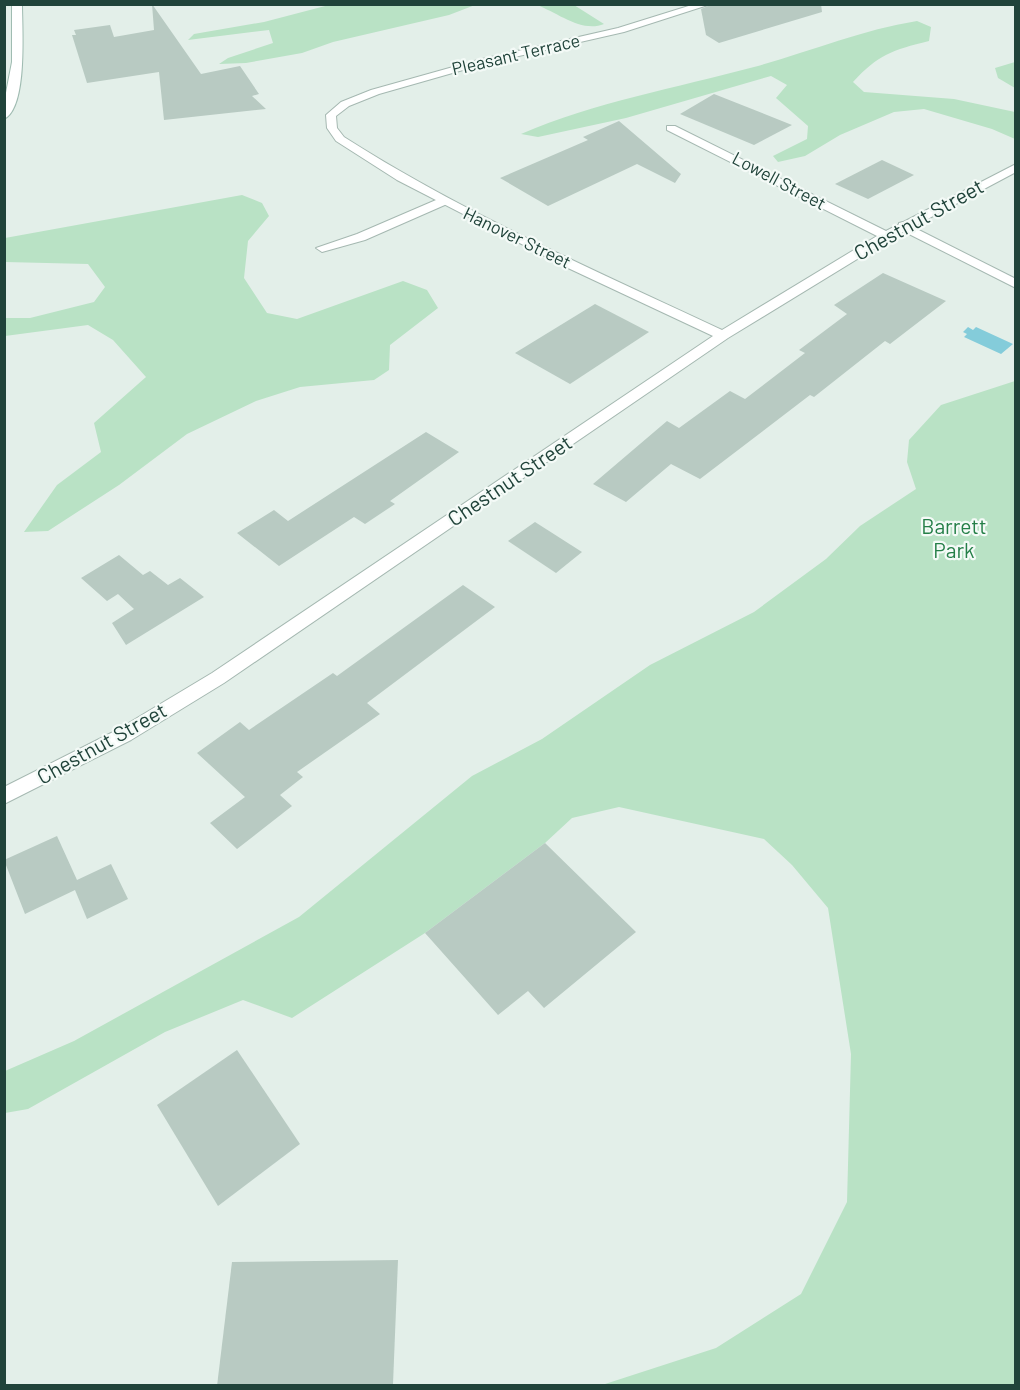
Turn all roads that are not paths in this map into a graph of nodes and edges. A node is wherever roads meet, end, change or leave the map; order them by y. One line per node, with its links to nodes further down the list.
1 (17, 4): 3 (street)
2 (707, 4): 4 (street, Pleasant Terrace)
3 (4, 116)
4 (331, 117): 7 (street, Hanover Street)
5 (671, 128): 9 (street, Lowell Street)
6 (1016, 167): 8 (street, Chestnut Street)
7 (443, 201): 10 (street); 12 (street, Hanover Street)
8 (903, 226): 9 (street, Chestnut Street); 11 (street)
9 (886, 236): 12 (street, Chestnut Street)
10 (322, 248)
11 (1016, 284)
12 (723, 335): 13 (street, Chestnut Street)
13 (4, 796)

